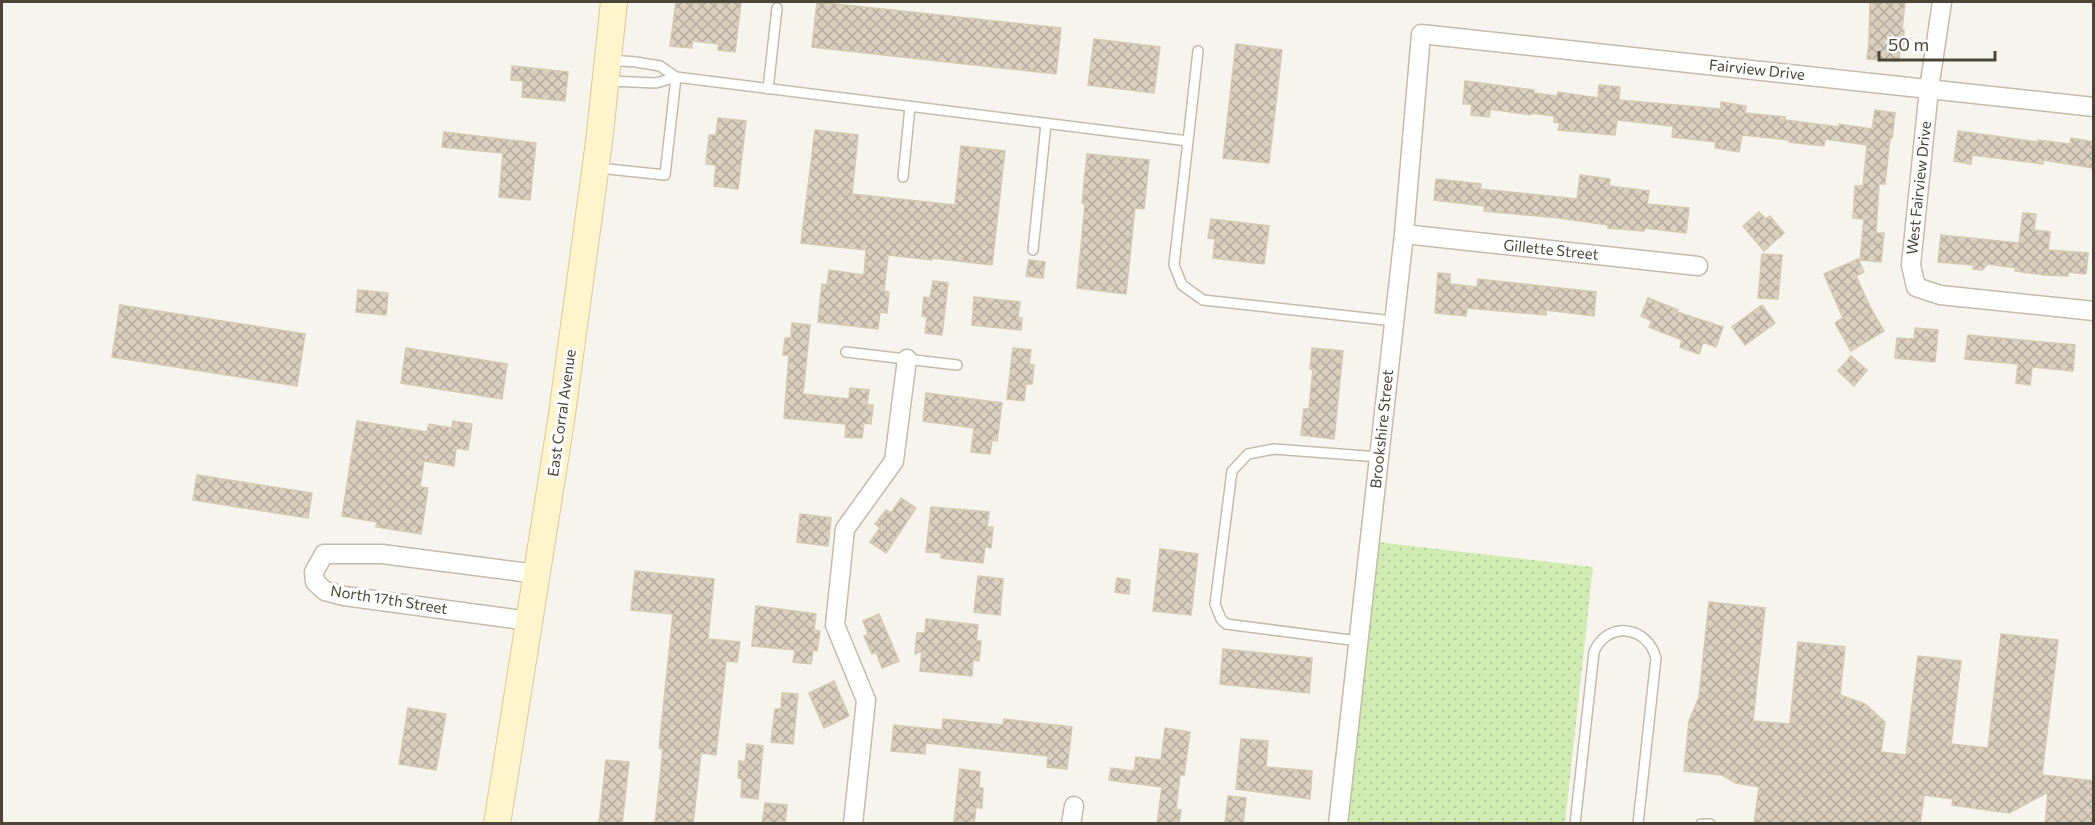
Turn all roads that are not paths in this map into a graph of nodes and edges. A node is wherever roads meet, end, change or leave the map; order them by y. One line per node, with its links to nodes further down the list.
1 (614, 2): 6 (main road, East Corral Avenue)
2 (1942, 2): 9 (street)
3 (777, 8): 8 (lane)
4 (1421, 34): 9 (street, Fairview Drive); 16 (street, Brookshire Street)
5 (1198, 51): 13 (lane)
6 (607, 70): 7 (lane); 7 (lane); 14 (main road, East Corral Avenue)
7 (676, 77): 8 (lane); 14 (lane)
8 (768, 89): 10 (lane)
9 (1929, 89): 11 (street, Fairview Drive); 19 (street, West Fairview Drive)
10 (910, 107): 12 (lane); 15 (lane)
11 (2094, 107)
12 (1046, 124): 13 (lane); 17 (lane)
13 (1188, 141): 20 (lane)
14 (595, 167): 25 (main road, East Corral Avenue)
15 (903, 177)
16 (1404, 234): 18 (street, Gillette Street); 20 (street, Brookshire Street)
17 (1033, 250)
18 (1698, 266)
19 (2094, 311)
20 (1394, 321): 24 (street, Brookshire Street)
21 (846, 352): 22 (lane)
22 (907, 359): 23 (lane); 29 (street)
23 (957, 366)
24 (1379, 457): 27 (street, Brookshire Street); 27 (lane)
25 (537, 574): 26 (main road, East Corral Avenue); 26 (street, North 17th Street)
26 (529, 621): 28 (main road, East Corral Avenue)
27 (1359, 641): 30 (street, Brookshire Street)
28 (497, 824)
29 (853, 824)
30 (1338, 824)
31 (1575, 824): 32 (lane)
32 (1638, 824)
33 (1701, 824): 34 (lane)
34 (1710, 824)

